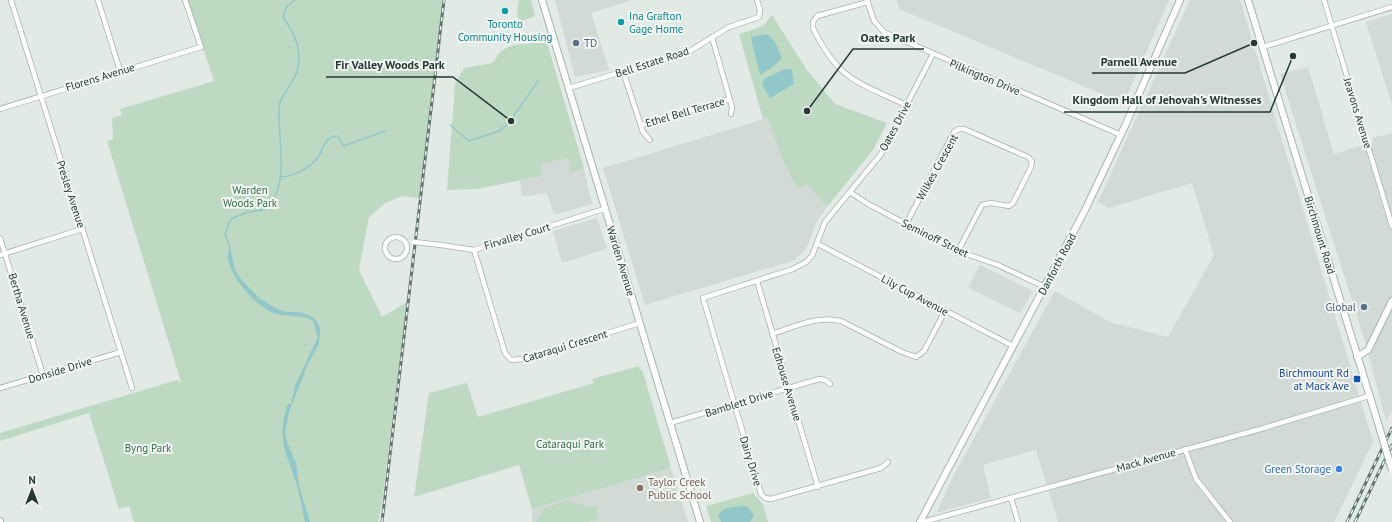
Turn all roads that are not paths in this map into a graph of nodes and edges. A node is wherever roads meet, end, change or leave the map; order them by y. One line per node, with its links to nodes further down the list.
1 (11, 0): 18 (street, Presley Avenue)
2 (98, 0): 15 (street)
3 (185, 0): 15 (street, Florens Avenue)
4 (542, 0): 17 (main road, Warden Avenue)
5 (757, 0): 12 (street, Bell Estate Road)
6 (1180, 0): 24 (main road, Danforth Road)
7 (1248, 0): 13 (main road, Birchmount Road)
8 (1324, 0): 11 (street, Jeavons Avenue)
9 (867, 1): 14 (street, Pilkington Drive); 20 (street)
10 (1392, 7): 11 (street)
11 (1332, 25): 13 (street); 29 (street, Jeavons Avenue)
12 (712, 37): 16 (street, Bell Estate Road); 19 (street)
13 (1263, 47): 45 (main road, Birchmount Road)
14 (933, 54): 20 (street, Oates Drive); 24 (street, Pilkington Drive)
15 (120, 71): 18 (street, Florens Avenue)
16 (623, 71): 17 (street, Bell Estate Road); 23 (street)
17 (569, 88): 27 (main road, Warden Avenue)
18 (41, 96): 21 (street, Florens Avenue); 30 (street, Presley Avenue)
19 (730, 99): 22 (street); 23 (street, Ethel Bell Terrace)
20 (906, 105): 26 (street, Oates Drive)
21 (0, 109)
22 (731, 114)
23 (641, 125): 25 (street)
24 (1121, 135): 38 (main road, Danforth Road)
25 (650, 140)
26 (850, 192): 28 (street, Seminoff Street); 33 (street, Oates Drive)
27 (604, 209): 34 (street, Firvalley Court); 41 (main road, Warden Avenue)
28 (906, 224): 35 (street, Seminoff Street); 35 (street, Wilkes Crescent)
29 (1392, 226)
30 (82, 229): 36 (street); 44 (street, Presley Avenue)
31 (0, 238): 36 (street, Bertha Avenue)
32 (405, 241): 32 (street, Firvalley Court); 34 (street, Firvalley Court, bridge)
33 (818, 244): 37 (street); 40 (street, Lily Cup Avenue)
34 (474, 250): 41 (street, Cataraqui Crescent)
35 (958, 251): 38 (street, Seminoff Street)
36 (2, 254): 46 (street, Bertha Avenue)
37 (756, 281): 42 (street, Edhouse Avenue); 52 (street, Dairy Drive)
38 (1044, 287): 43 (main road, Danforth Road)
39 (1392, 301): 45 (main road)
40 (945, 311): 42 (street); 43 (street, Lily Cup Avenue)
41 (640, 323): 53 (main road, Warden Avenue)
42 (772, 334): 50 (street, Edhouse Avenue)
43 (1013, 346): 61 (main road, Danforth Road)
44 (121, 352): 46 (street, Donside Drive); 49 (street, Presley Avenue)
45 (1357, 357): 51 (main road, Birchmount Road)
46 (43, 375): 48 (street, Donside Drive)
47 (830, 384): 50 (street, Bamblett Drive)
48 (0, 388)
49 (132, 388)
50 (788, 388): 52 (street, Bamblett Drive); 57 (street, Edhouse Avenue)
51 (1369, 396): 54 (street, Mack Avenue); 56 (main road, Birchmount Road, bridge)
52 (734, 405): 53 (street, Bamblett Drive); 57 (street, Dairy Drive)
53 (670, 423): 60 (main road, Warden Avenue)
54 (1185, 449): 58 (street, Mack Avenue); 63 (street)
55 (888, 462): 57 (street, Dairy Drive)
56 (1392, 470)
57 (818, 487)
58 (1011, 498): 59 (street, Mack Avenue); 62 (street)
59 (939, 520): 61 (street, Mack Avenue)
60 (700, 522)
61 (922, 522)
62 (1018, 522)
63 (1230, 522)

